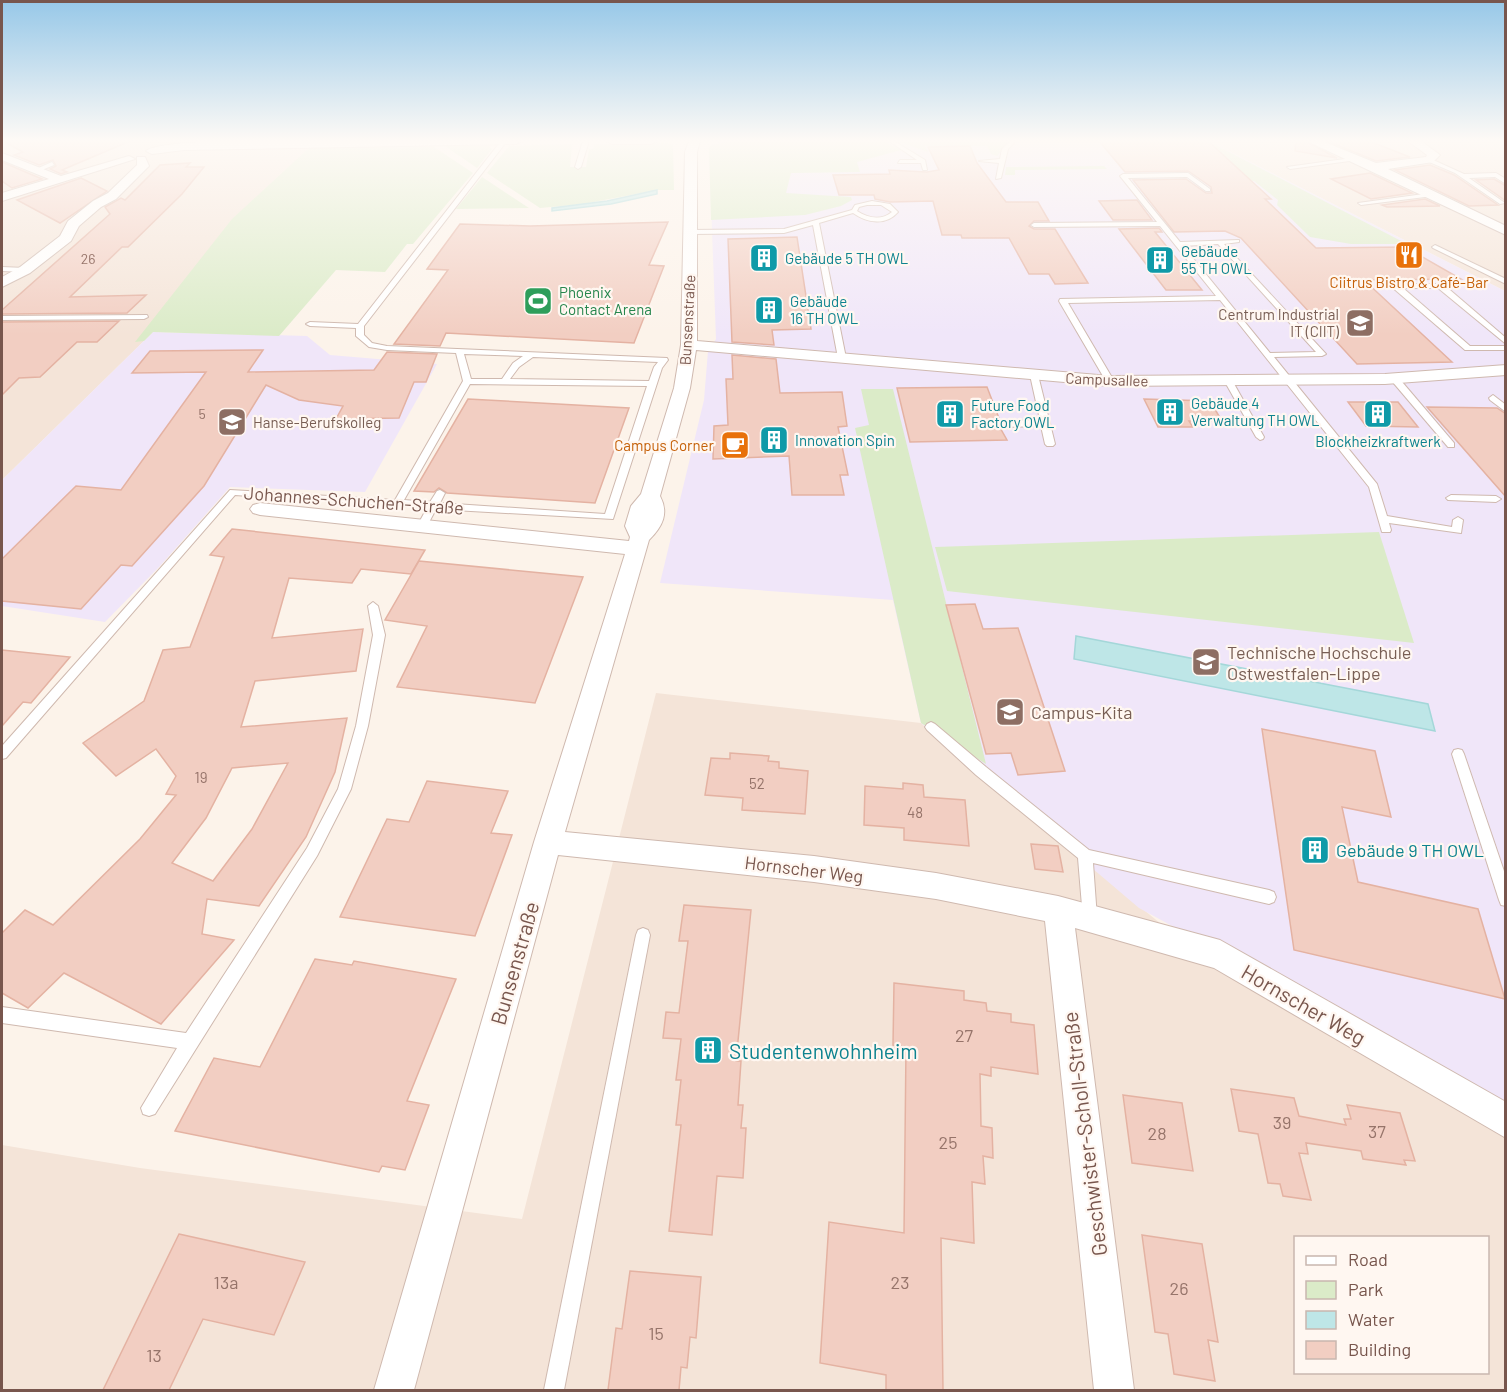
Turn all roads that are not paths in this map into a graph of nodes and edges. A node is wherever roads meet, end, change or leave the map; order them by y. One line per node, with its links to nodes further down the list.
1 (97, 206): 19 (street)
2 (453, 206): 28 (lane)
3 (690, 206): 13 (street, Bunsenstraße)
4 (857, 206): 8 (lane)
5 (888, 206): 8 (lane)
6 (1147, 206): 10 (lane)
7 (1455, 206): 12 (street)
8 (854, 212): 9 (lane)
9 (816, 223): 13 (lane); 35 (lane)
10 (1162, 224): 11 (lane); 16 (lane)
11 (1034, 225)
12 (1502, 227)
13 (690, 232): 30 (street, Bunsenstraße)
14 (1237, 241): 15 (lane)
15 (1220, 243): 16 (lane); 34 (lane)
16 (1179, 244): 24 (lane)
17 (1434, 247): 20 (lane)
18 (2, 269): 19 (lane)
19 (25, 270): 21 (street)
20 (1506, 282)
21 (2, 283)
22 (1446, 290): 23 (lane); 29 (lane); 31 (lane)
23 (1456, 291)
24 (1221, 298): 34 (lane); 42 (lane)
25 (144, 317): 26 (lane)
26 (2, 318)
27 (310, 324): 28 (lane)
28 (360, 326): 32 (lane)
29 (1506, 342)
30 (688, 345): 35 (street, Campusallee); 60 (street, Bunsenstraße)
31 (1506, 348)
32 (459, 351): 33 (lane); 40 (lane)
33 (530, 355): 41 (lane); 44 (lane)
34 (1266, 355): 39 (lane)
35 (842, 358): 37 (street, Campusallee)
36 (1506, 370): 38 (street, Campusallee)
37 (1034, 375): 42 (street, Campusallee); 47 (lane)
38 (1394, 378): 39 (street, Campusallee); 51 (lane)
39 (1285, 379): 43 (street, Campusallee); 59 (lane)
40 (467, 381): 41 (lane); 55 (lane)
41 (505, 381): 44 (lane)
42 (1110, 381): 43 (street, Campusallee)
43 (1229, 382): 49 (lane)
44 (652, 384): 56 (lane, Johannes-Schuchen-Straße)
45 (1493, 398): 46 (lane)
46 (1506, 410)
47 (1045, 423): 48 (lane); 50 (lane)
48 (1004, 424)
49 (1260, 437)
50 (1050, 444)
51 (1451, 445)
52 (440, 493): 56 (lane)
53 (1451, 498): 54 (lane)
54 (1496, 498)
55 (399, 503): 56 (lane, Johannes-Schuchen-Straße); 63 (lane, Johannes-Schuchen-Straße)
56 (433, 505): 58 (lane)
57 (260, 509): 58 (street, Johannes-Schuchen-Straße)
58 (421, 528): 60 (street, Johannes-Schuchen-Straße)
59 (1457, 529)
60 (638, 543): 65 (street, Bunsenstraße)
61 (373, 606): 72 (lane)
62 (931, 727): 66 (lane)
63 (2, 754)
64 (1458, 754): 68 (lane)
65 (548, 842): 69 (street, Hornscher Weg); 75 (street, Bunsenstraße)
66 (1086, 855): 67 (lane); 69 (lane)
67 (1269, 897)
68 (1506, 900)
69 (1074, 914): 74 (street, Hornscher Weg); 77 (street, Geschwister-Scholl-Straße)
70 (643, 935): 76 (lane)
71 (2, 1015): 72 (lane)
72 (190, 1042): 73 (lane)
73 (149, 1108)
74 (1506, 1121)
75 (394, 1390)
76 (554, 1390)
77 (1114, 1390)

